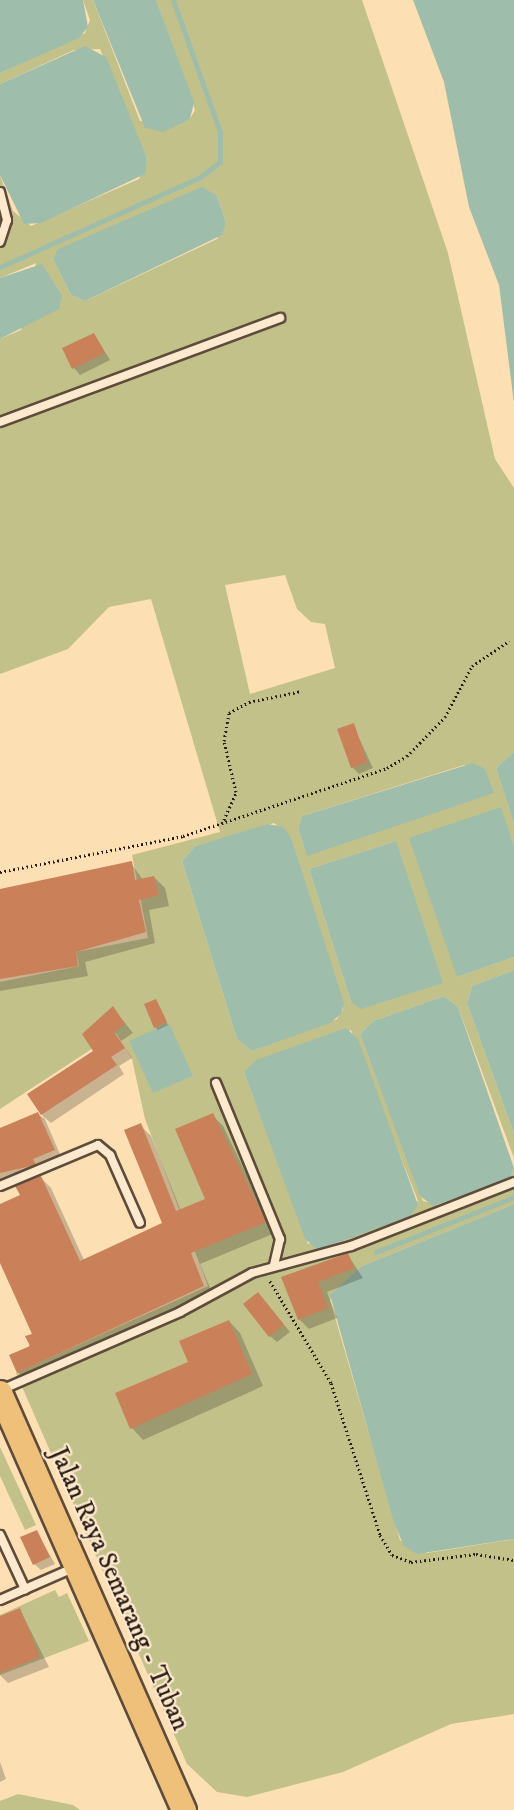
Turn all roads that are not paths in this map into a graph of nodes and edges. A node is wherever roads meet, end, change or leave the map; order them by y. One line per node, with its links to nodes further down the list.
1 (0, 192): 2 (lane)
2 (0, 242)
3 (280, 318): 4 (lane)
4 (0, 422)
5 (216, 1083): 9 (lane)
6 (514, 1182): 9 (lane)
7 (0, 1186): 8 (lane)
8 (140, 1223)
9 (274, 1265): 10 (lane)
10 (0, 1392): 12 (highway, Jalan Raya Semarang - Tuban)
11 (0, 1535): 13 (lane)
12 (79, 1565): 13 (lane); 15 (highway, Jalan Raya Semarang - Tuban)
13 (25, 1589): 14 (lane)
14 (0, 1600)
15 (184, 1810)

